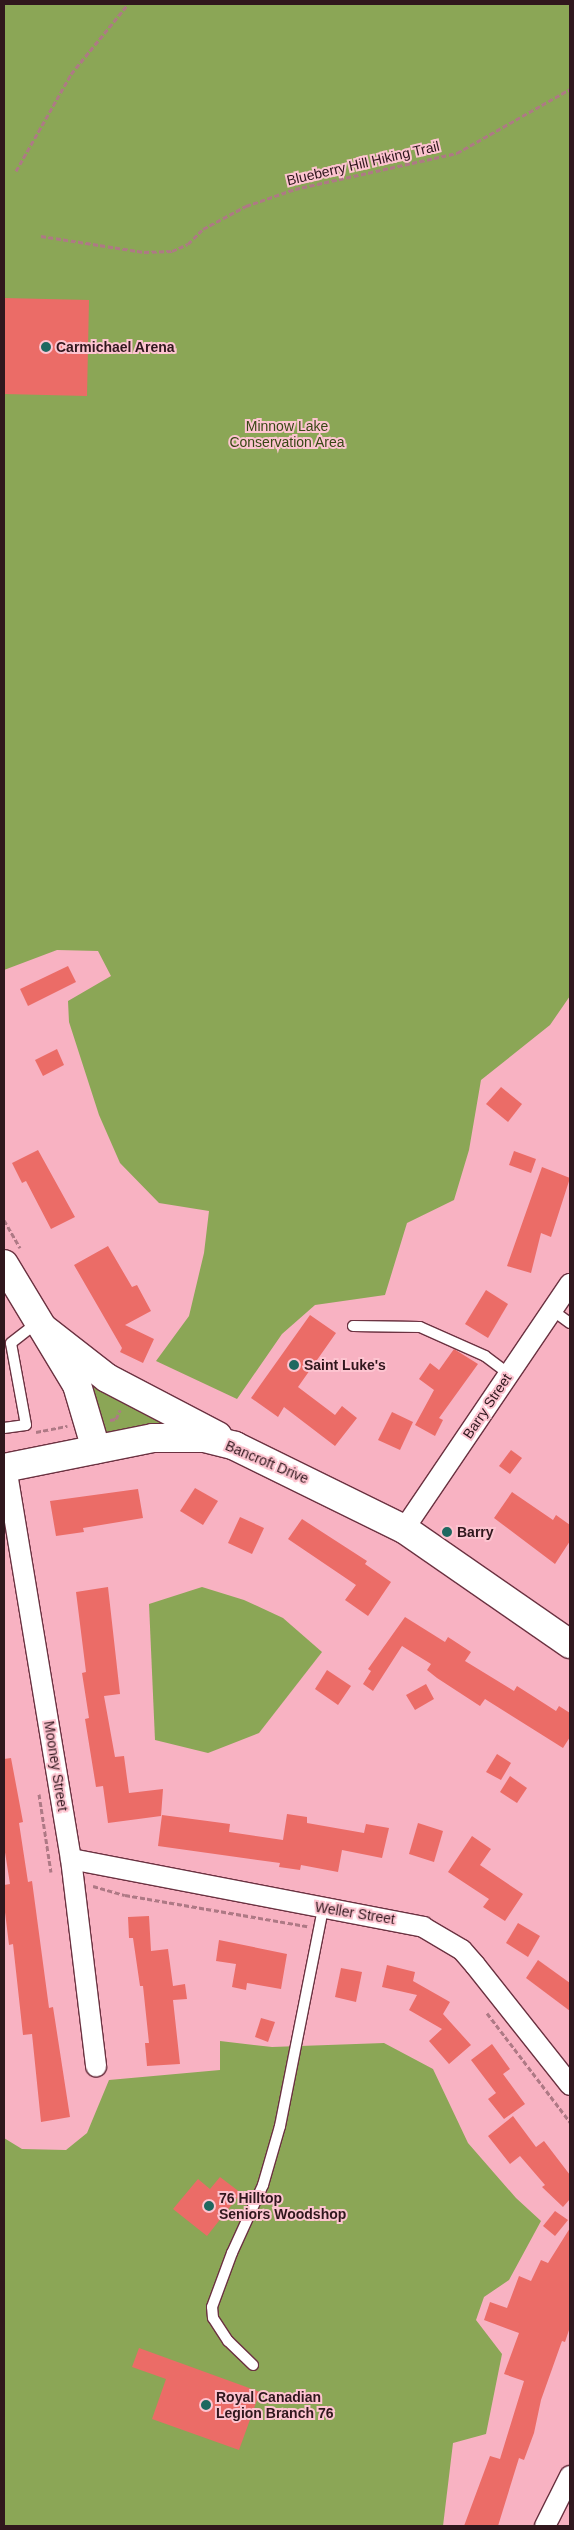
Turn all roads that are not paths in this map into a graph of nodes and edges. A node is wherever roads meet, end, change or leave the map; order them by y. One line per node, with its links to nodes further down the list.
1 (13, 1258): 5 (main road)
2 (570, 1284): 3 (street, Barry Street)
3 (552, 1310): 4 (lane); 7 (street, Barry Street)
4 (570, 1323)
5 (41, 1325): 8 (lane); 9 (main road); 10 (main road)
6 (353, 1326): 7 (lane)
7 (509, 1374): 12 (street, Barry Street)
8 (4, 1428)
9 (235, 1446): 10 (main road, Bancroft Drive); 12 (main road, Bancroft Drive)
10 (96, 1449): 11 (main road, Bancroft Drive)
11 (5, 1468): 14 (street, Mooney Street)
12 (404, 1529): 13 (main road, Bancroft Drive)
13 (570, 1644)
14 (71, 1859): 15 (street, Weller Street); 16 (street, Mooney Street)
15 (321, 1918): 17 (street, Weller Street); 18 (lane)
16 (96, 2066)
17 (570, 2086)
18 (253, 2365)
19 (570, 2476): 20 (street)
20 (545, 2526)

